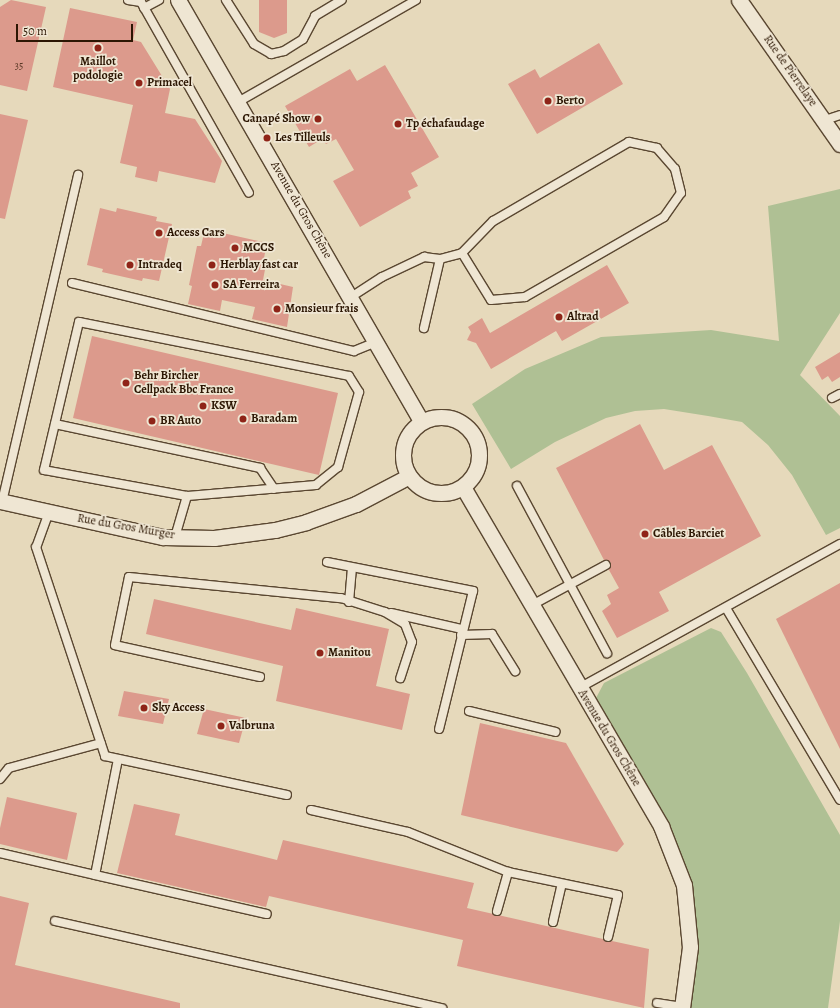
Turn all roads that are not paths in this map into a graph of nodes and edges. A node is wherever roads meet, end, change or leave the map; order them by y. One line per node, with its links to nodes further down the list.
1 (128, 0): 8 (lane)
2 (160, 0): 8 (lane)
3 (178, 0): 9 (street, Avenue du Gros Chêne)
4 (226, 0): 5 (lane)
5 (342, 0)
6 (416, 0): 9 (lane)
7 (739, 0): 11 (street, Rue de Pierrelaye)
8 (144, 8): 14 (lane)
9 (238, 102): 18 (street, Avenue du Gros Chêne)
10 (840, 115): 11 (lane)
11 (825, 120): 12 (street, Rue de Pierrelaye)
12 (840, 144)
13 (78, 175): 30 (lane)
14 (250, 193)
15 (462, 253): 15 (lane); 16 (lane)
16 (440, 260): 18 (lane); 19 (lane)
17 (72, 283): 20 (lane)
18 (351, 297): 20 (street, Avenue du Gros Chêne)
19 (424, 328)
20 (376, 342): 23 (street, Avenue du Gros Chêne)
21 (840, 394): 22 (lane)
22 (832, 398)
23 (422, 422): 25 (street); 27 (street)
24 (55, 424): 28 (lane); 28 (lane); 29 (lane)
25 (409, 476): 27 (street); 32 (street, Rue du Gros Murger)
26 (517, 486): 37 (lane)
27 (463, 487): 39 (street, Avenue du Gros Chêne)
28 (274, 488): 29 (lane)
29 (187, 496): 32 (lane)
30 (1, 501): 31 (street, Rue du Gros Murger)
31 (49, 512): 32 (street, Rue du Gros Murger); 51 (lane)
32 (175, 537)
33 (840, 544): 40 (lane)
34 (327, 562): 36 (lane)
35 (606, 565): 37 (lane)
36 (352, 568): 38 (lane); 42 (lane)
37 (570, 584): 39 (lane); 43 (lane)
38 (349, 602): 41 (lane); 45 (lane)
39 (532, 605): 47 (street, Avenue du Gros Chêne)
40 (726, 608): 47 (lane); 55 (lane)
41 (385, 612): 42 (lane); 46 (lane)
42 (462, 632): 44 (lane); 49 (lane)
43 (608, 653)
44 (515, 671)
45 (260, 677)
46 (400, 678)
47 (580, 688): 68 (street, Avenue du Gros Chêne)
48 (469, 711): 50 (lane)
49 (439, 729)
50 (556, 732)
51 (101, 743): 52 (lane); 53 (lane)
52 (118, 759): 54 (lane); 59 (lane)
53 (0, 778)
54 (287, 795)
55 (840, 800)
56 (311, 810): 58 (lane)
57 (0, 853): 59 (lane)
58 (508, 872): 60 (lane); 61 (lane)
59 (95, 875): 62 (lane)
60 (562, 884): 64 (lane); 65 (lane)
61 (497, 911)
62 (267, 914)
63 (55, 921): 67 (lane)
64 (553, 922)
65 (608, 937)
66 (657, 1003): 68 (lane)
67 (442, 1008)
68 (682, 1008)

